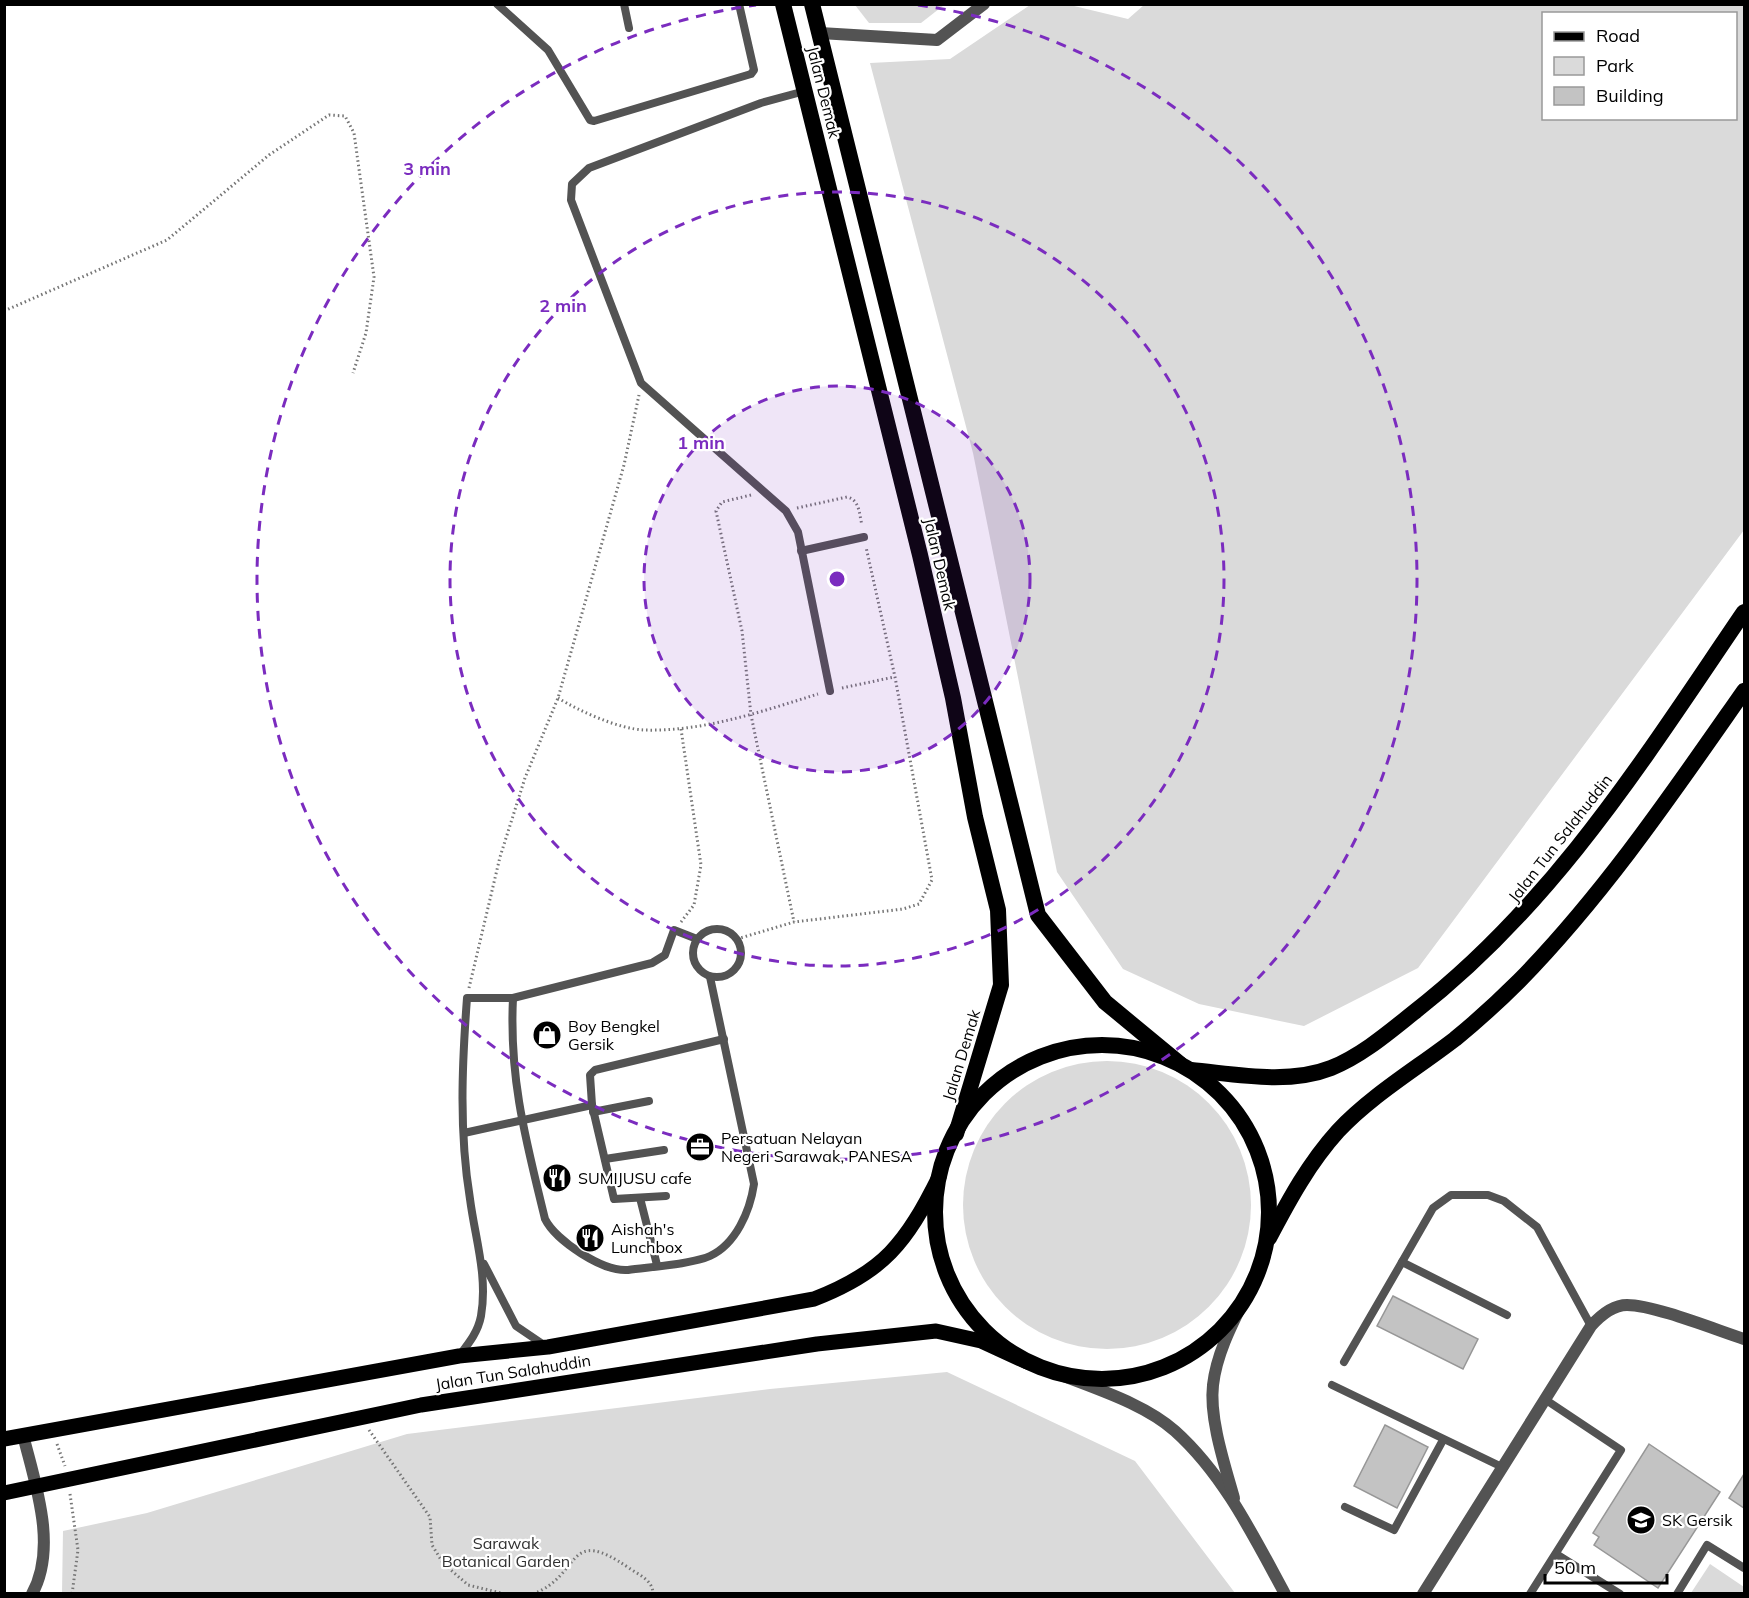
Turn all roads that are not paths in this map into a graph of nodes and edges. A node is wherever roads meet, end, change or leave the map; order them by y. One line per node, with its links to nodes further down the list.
1 (497, 4): 3 (lane)
2 (624, 4): 7 (lane)
3 (739, 4)
4 (783, 4): 9 (highway, Jalan Demak)
5 (813, 4): 8 (highway, Jalan Demak)
6 (984, 4): 8 (street)
7 (629, 28)
8 (820, 33): 19 (highway, Jalan Demak)
9 (805, 91): 11 (lane); 24 (highway, Jalan Demak)
10 (864, 537): 11 (lane)
11 (801, 551): 13 (lane)
12 (1744, 612): 19 (highway, Jalan Tun Salahuddin)
13 (830, 691)
14 (1744, 691): 30 (highway)
15 (697, 939): 16 (lane); 16 (lane); 17 (lane)
16 (710, 977): 18 (lane)
17 (513, 998): 22 (lane); 23 (lane)
18 (724, 1039): 21 (lane); 33 (lane)
19 (1185, 1067): 24 (highway); 30 (highway, Jalan Demak)
20 (649, 1101): 21 (lane)
21 (593, 1108): 22 (lane); 26 (lane)
22 (521, 1122): 23 (lane); 33 (lane)
23 (464, 1133): 31 (lane)
24 (956, 1134): 27 (highway)
25 (664, 1150): 26 (lane)
26 (605, 1159): 29 (lane)
27 (939, 1177): 38 (main road, Jalan Tun Salahuddin); 40 (highway)
28 (666, 1196): 29 (lane)
29 (640, 1198): 33 (lane)
30 (1264, 1247): 34 (highway)
31 (482, 1261): 38 (lane); 39 (lane)
32 (1402, 1262): 35 (lane); 36 (lane); 41 (lane)
33 (657, 1265)
34 (1251, 1286): 42 (highway); 51 (street)
35 (1507, 1315)
36 (1591, 1326): 37 (street); 44 (street)
37 (1744, 1339)
38 (548, 1347): 39 (main road, Jalan Tun Salahuddin)
39 (459, 1356): 45 (main road, Jalan Tun Salahuddin)
40 (1027, 1362): 42 (highway); 49 (main road, Jalan Tun Salahuddin)
41 (1344, 1362)
42 (1052, 1371): 51 (street)
43 (1332, 1385): 47 (lane)
44 (1546, 1400): 48 (street); 53 (lane)
45 (23, 1435): 46 (main road, Jalan Tun Salahuddin); 49 (street)
46 (4, 1438)
47 (1443, 1440): 48 (lane); 52 (lane)
48 (1502, 1467): 57 (street)
49 (36, 1487): 50 (main road, Jalan Tun Salahuddin); 55 (street)
50 (4, 1493)
51 (1236, 1505): 56 (street)
52 (1345, 1507)
53 (1556, 1554): 58 (lane); 59 (lane)
54 (1744, 1568): 60 (lane)
55 (32, 1593)
56 (1285, 1593)
57 (1423, 1593)
58 (1530, 1593)
59 (1620, 1593)
60 (1677, 1593)

